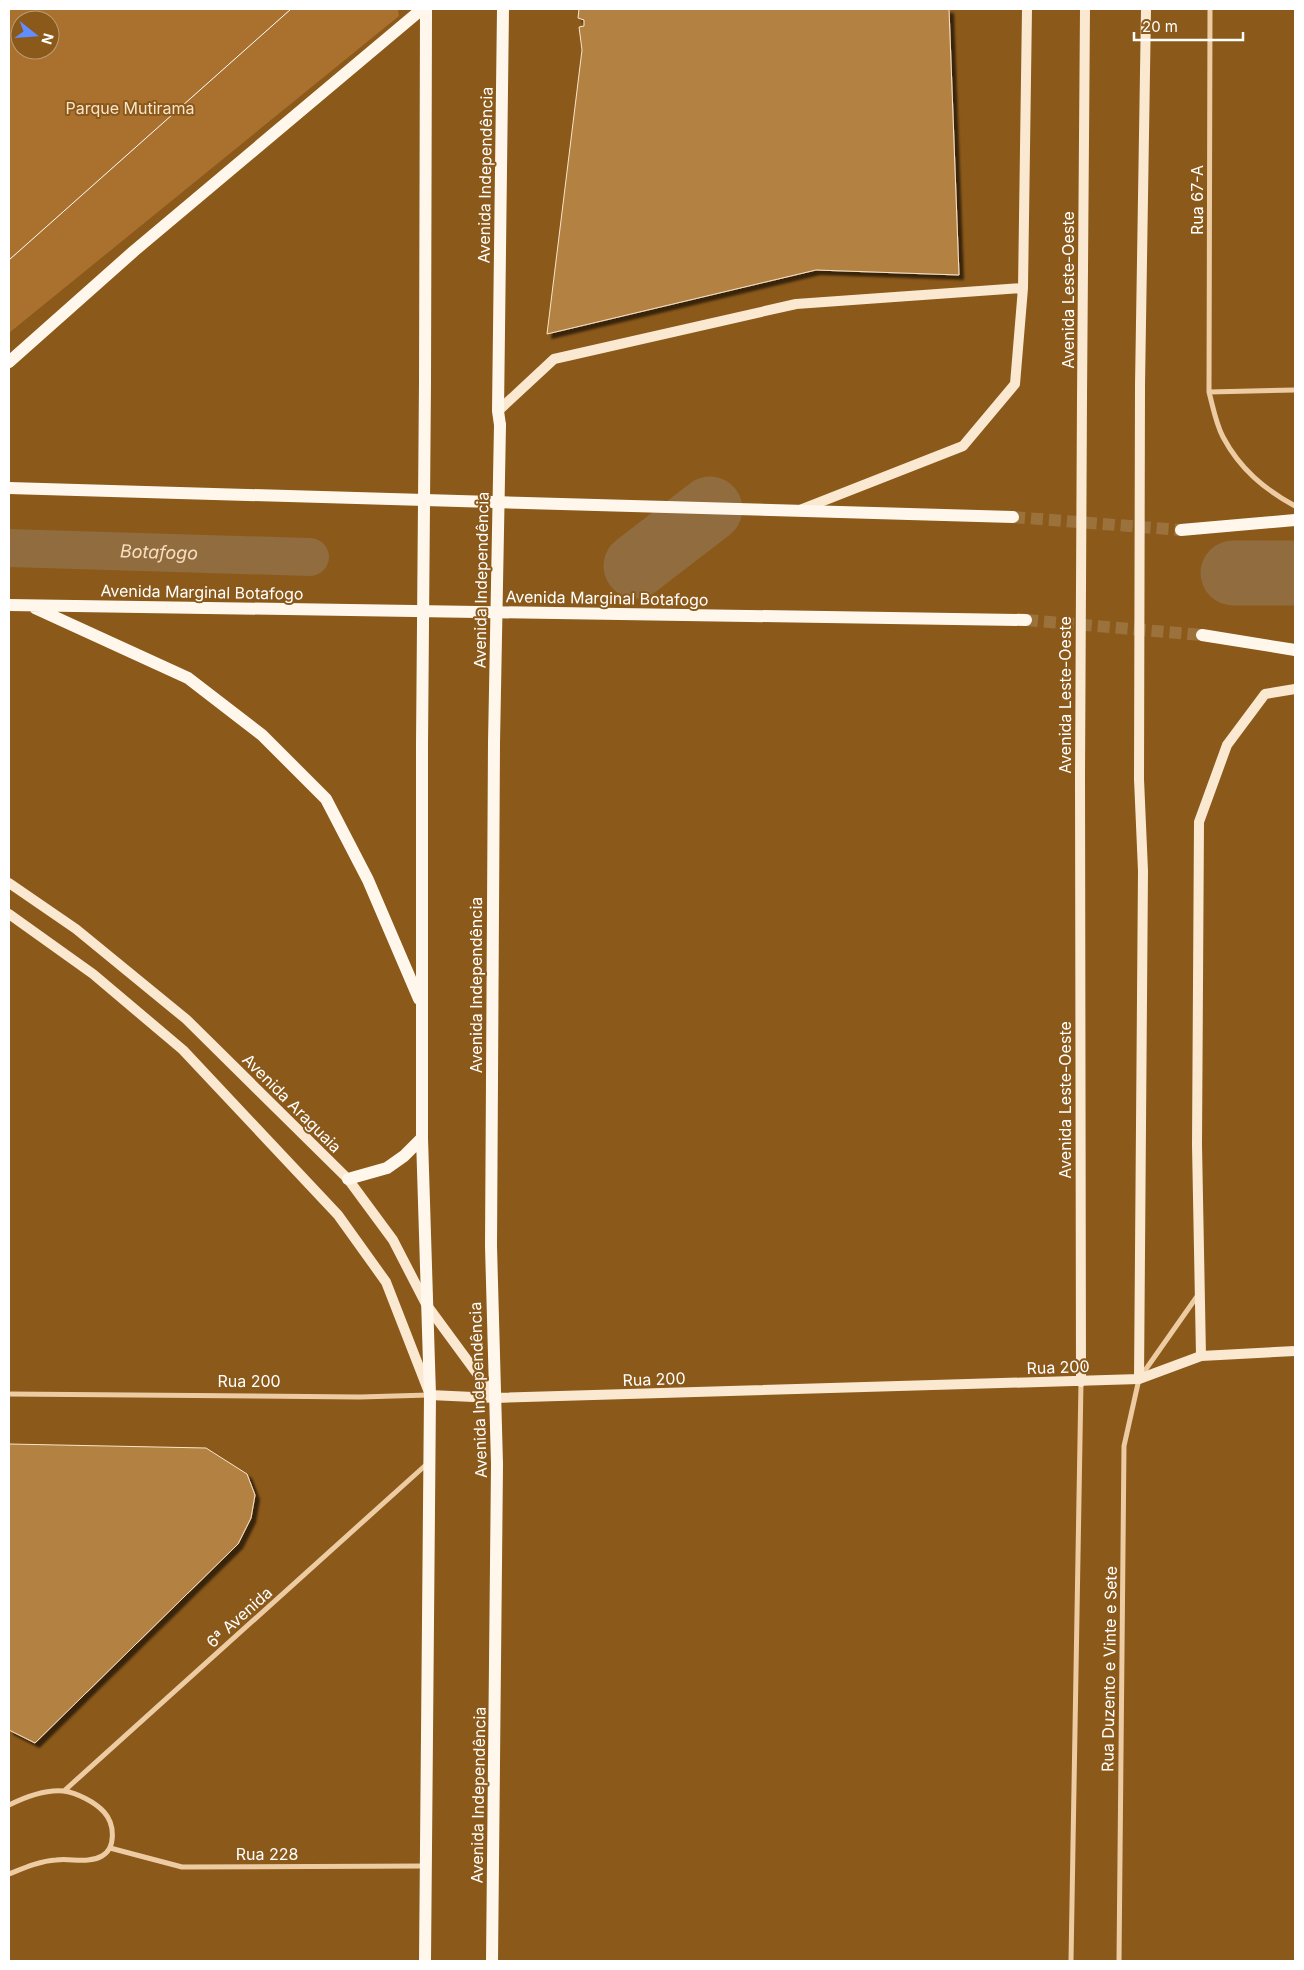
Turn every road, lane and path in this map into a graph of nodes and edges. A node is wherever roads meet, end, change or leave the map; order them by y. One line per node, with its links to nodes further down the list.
1 (422, 9): 9 (main road)
2 (426, 9): 27 (main road, bridge)
3 (503, 9): 12 (main road, Avenida Independência)
4 (1027, 9): 8 (main road)
5 (1085, 9): 35 (main road, Avenida Leste-Oeste, bridge)
6 (1146, 9): 34 (main road, bridge)
7 (1210, 9): 11 (street, Rua 67-A)
8 (1023, 288): 12 (main road); 15 (main road)
9 (9, 362)
10 (1295, 390): 11 (street)
11 (1209, 392): 14 (street, Rua 67-A)
12 (498, 411): 38 (main road, Avenida Independência, bridge)
13 (9, 488): 15 (main road)
14 (1295, 506)
15 (798, 511): 16 (main road)
16 (1013, 516)
17 (1295, 520): 18 (main road)
18 (1181, 530)
19 (9, 605): 20 (main road, Avenida Marginal Botafogo)
20 (30, 606): 21 (main road, Avenida Marginal Botafogo); 27 (main road)
21 (1026, 620)
22 (1202, 635): 23 (main road)
23 (1295, 650)
24 (1295, 689): 30 (main road)
25 (9, 883): 29 (main road, Avenida Araguaia)
26 (9, 914): 37 (main road)
27 (422, 1004): 28 (main road)
28 (422, 1138): 29 (main road); 31 (main road)
29 (348, 1179): 31 (main road, Avenida Araguaia)
30 (1200, 1291): 33 (main road); 34 (street)
31 (426, 1304): 37 (main road); 38 (main road, Avenida Araguaia)
32 (1295, 1351): 33 (main road, Rua 200)
33 (1201, 1356): 34 (main road, Rua 200)
34 (1138, 1379): 35 (main road, Rua 200); 48 (street, Rua Duzento e Vinte e Sete)
35 (1081, 1382): 38 (main road, Rua 200); 47 (street, Rua Duzento e Vinte e Sete)
36 (9, 1394): 37 (street, Rua 200)
37 (430, 1395): 38 (main road, Rua 200); 39 (main road)
38 (495, 1398): 46 (main road, Avenida Independência)
39 (430, 1461): 40 (street, 6ª Avenida); 43 (main road)
40 (64, 1791): 41 (street); 42 (street)
41 (9, 1805)
42 (110, 1848): 43 (street, Rua 228); 44 (street)
43 (426, 1866): 45 (main road)
44 (9, 1874)
45 (425, 1961)
46 (492, 1961)
47 (1071, 1961)
48 (1119, 1961)

